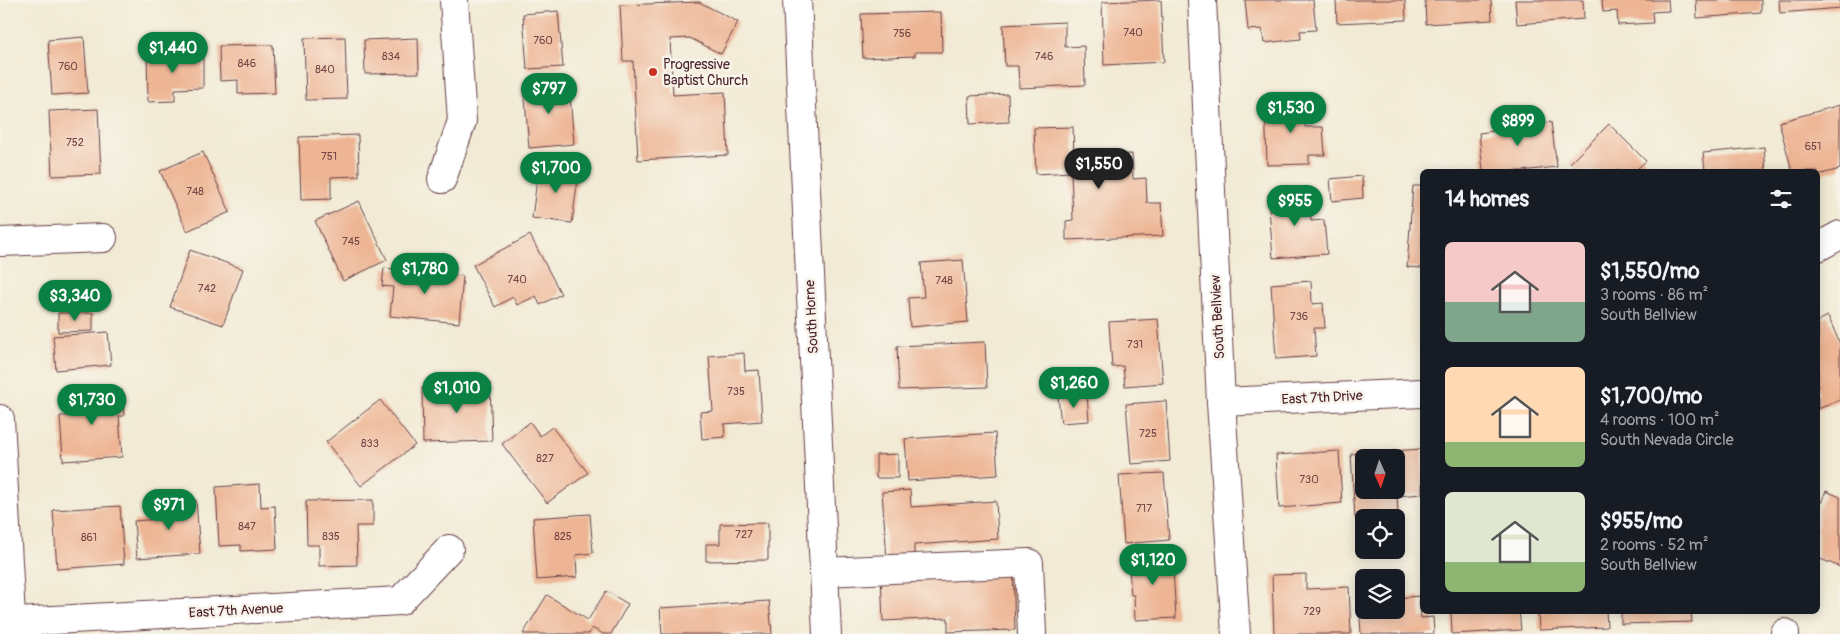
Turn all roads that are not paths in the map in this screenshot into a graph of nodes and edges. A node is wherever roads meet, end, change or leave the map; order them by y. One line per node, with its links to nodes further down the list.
1 (454, 0): 4 (street)
2 (796, 0): 14 (street, South Horne)
3 (1202, 0): 10 (street, South Bellview)
4 (442, 179)
5 (1840, 235): 8 (street)
6 (103, 238): 7 (street)
7 (0, 242)
8 (1820, 246)
9 (1420, 393): 10 (street, East 7th Drive)
10 (1221, 402): 18 (street, South Bellview)
11 (0, 419): 12 (street)
12 (1, 470): 15 (street)
13 (449, 549): 15 (street, East 7th Avenue)
14 (824, 572): 16 (street, South Horne); 17 (street)
15 (7, 626)
16 (828, 634)
17 (1032, 634)
18 (1236, 634)

